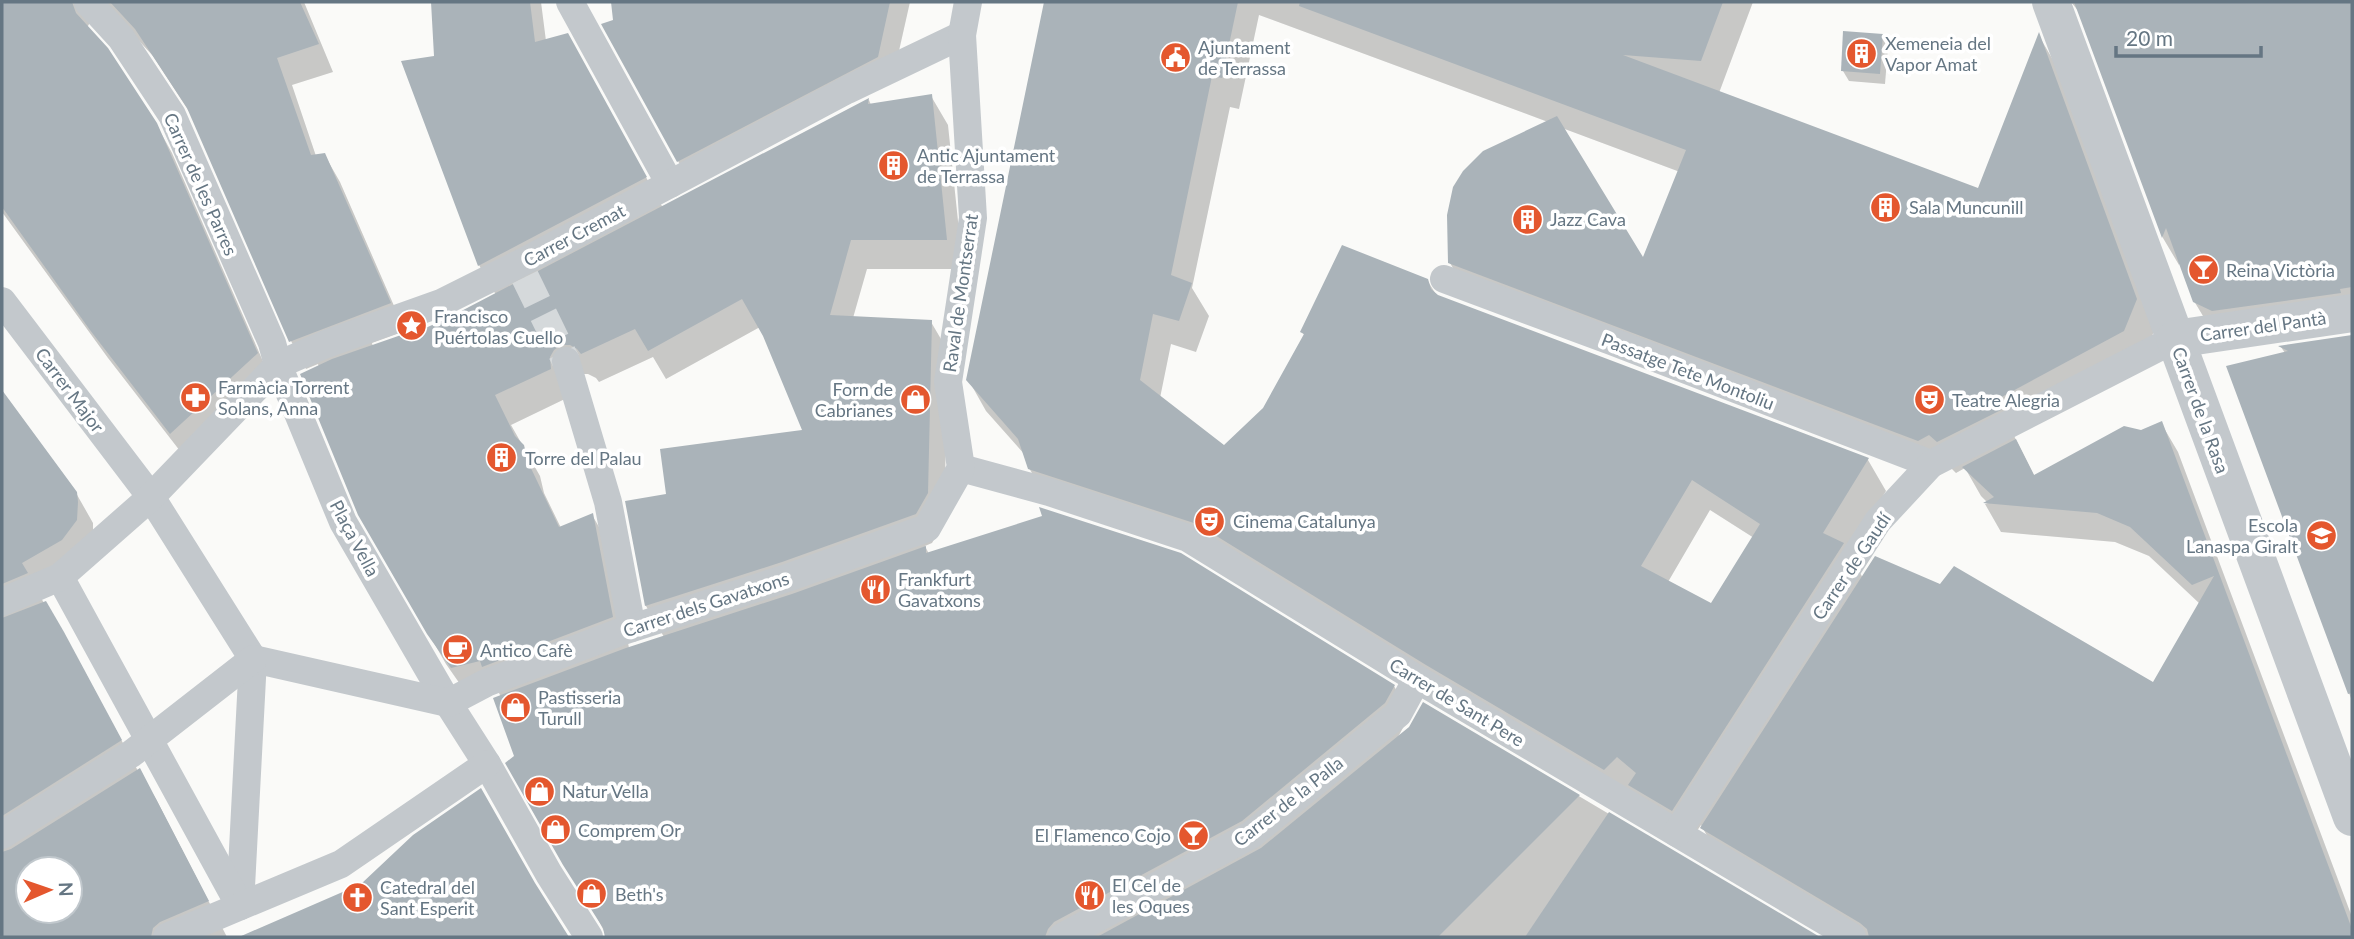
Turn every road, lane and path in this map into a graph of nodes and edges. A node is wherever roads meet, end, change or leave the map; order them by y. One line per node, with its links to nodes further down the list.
1 (88, 2): 11 (street, Carrer de les Parres)
2 (570, 2): 6 (street)
3 (968, 2): 5 (street, Raval de Montserrat)
4 (2051, 2): 10 (street, Carrer de la Rasa)
5 (962, 35): 6 (street, Carrer Cremat); 14 (street, Raval de Montserrat)
6 (670, 184): 11 (street, Carrer Cremat)
7 (1444, 279): 13 (street, Passatge Tete Montoliu)
8 (2, 301): 15 (street, Carrer Major)
9 (2352, 313): 10 (street, Carrer del Pantà)
10 (2175, 339): 13 (street, Carrer de Gaudí); 24 (street, Carrer de la Rasa)
11 (281, 356): 15 (street); 21 (street, Plaça Vella)
12 (566, 361): 18 (street)
13 (1931, 464): 25 (street, Carrer de Gaudí)
14 (961, 468): 18 (street, Carrer dels Gavatxons); 20 (street, Carrer de Sant Pere)
15 (144, 488): 16 (street); 19 (street)
16 (60, 577): 17 (street); 22 (street)
17 (2, 601)
18 (632, 628): 21 (street, Carrer dels Gavatxons)
19 (253, 659): 21 (street); 22 (street); 27 (street)
20 (1417, 678): 25 (street, Carrer de Sant Pere); 30 (street, Carrer de la Palla)
21 (448, 703): 23 (street, Plaça Vella)
22 (140, 747): 26 (street); 27 (street)
23 (487, 764): 27 (street); 29 (street, Plaça Vella)
24 (2352, 817)
25 (1677, 833): 31 (street, Carrer de Sant Pere)
26 (2, 835)
27 (228, 910): 28 (street)
28 (167, 937)
29 (589, 937)
30 (1062, 937)
31 (1852, 937)

